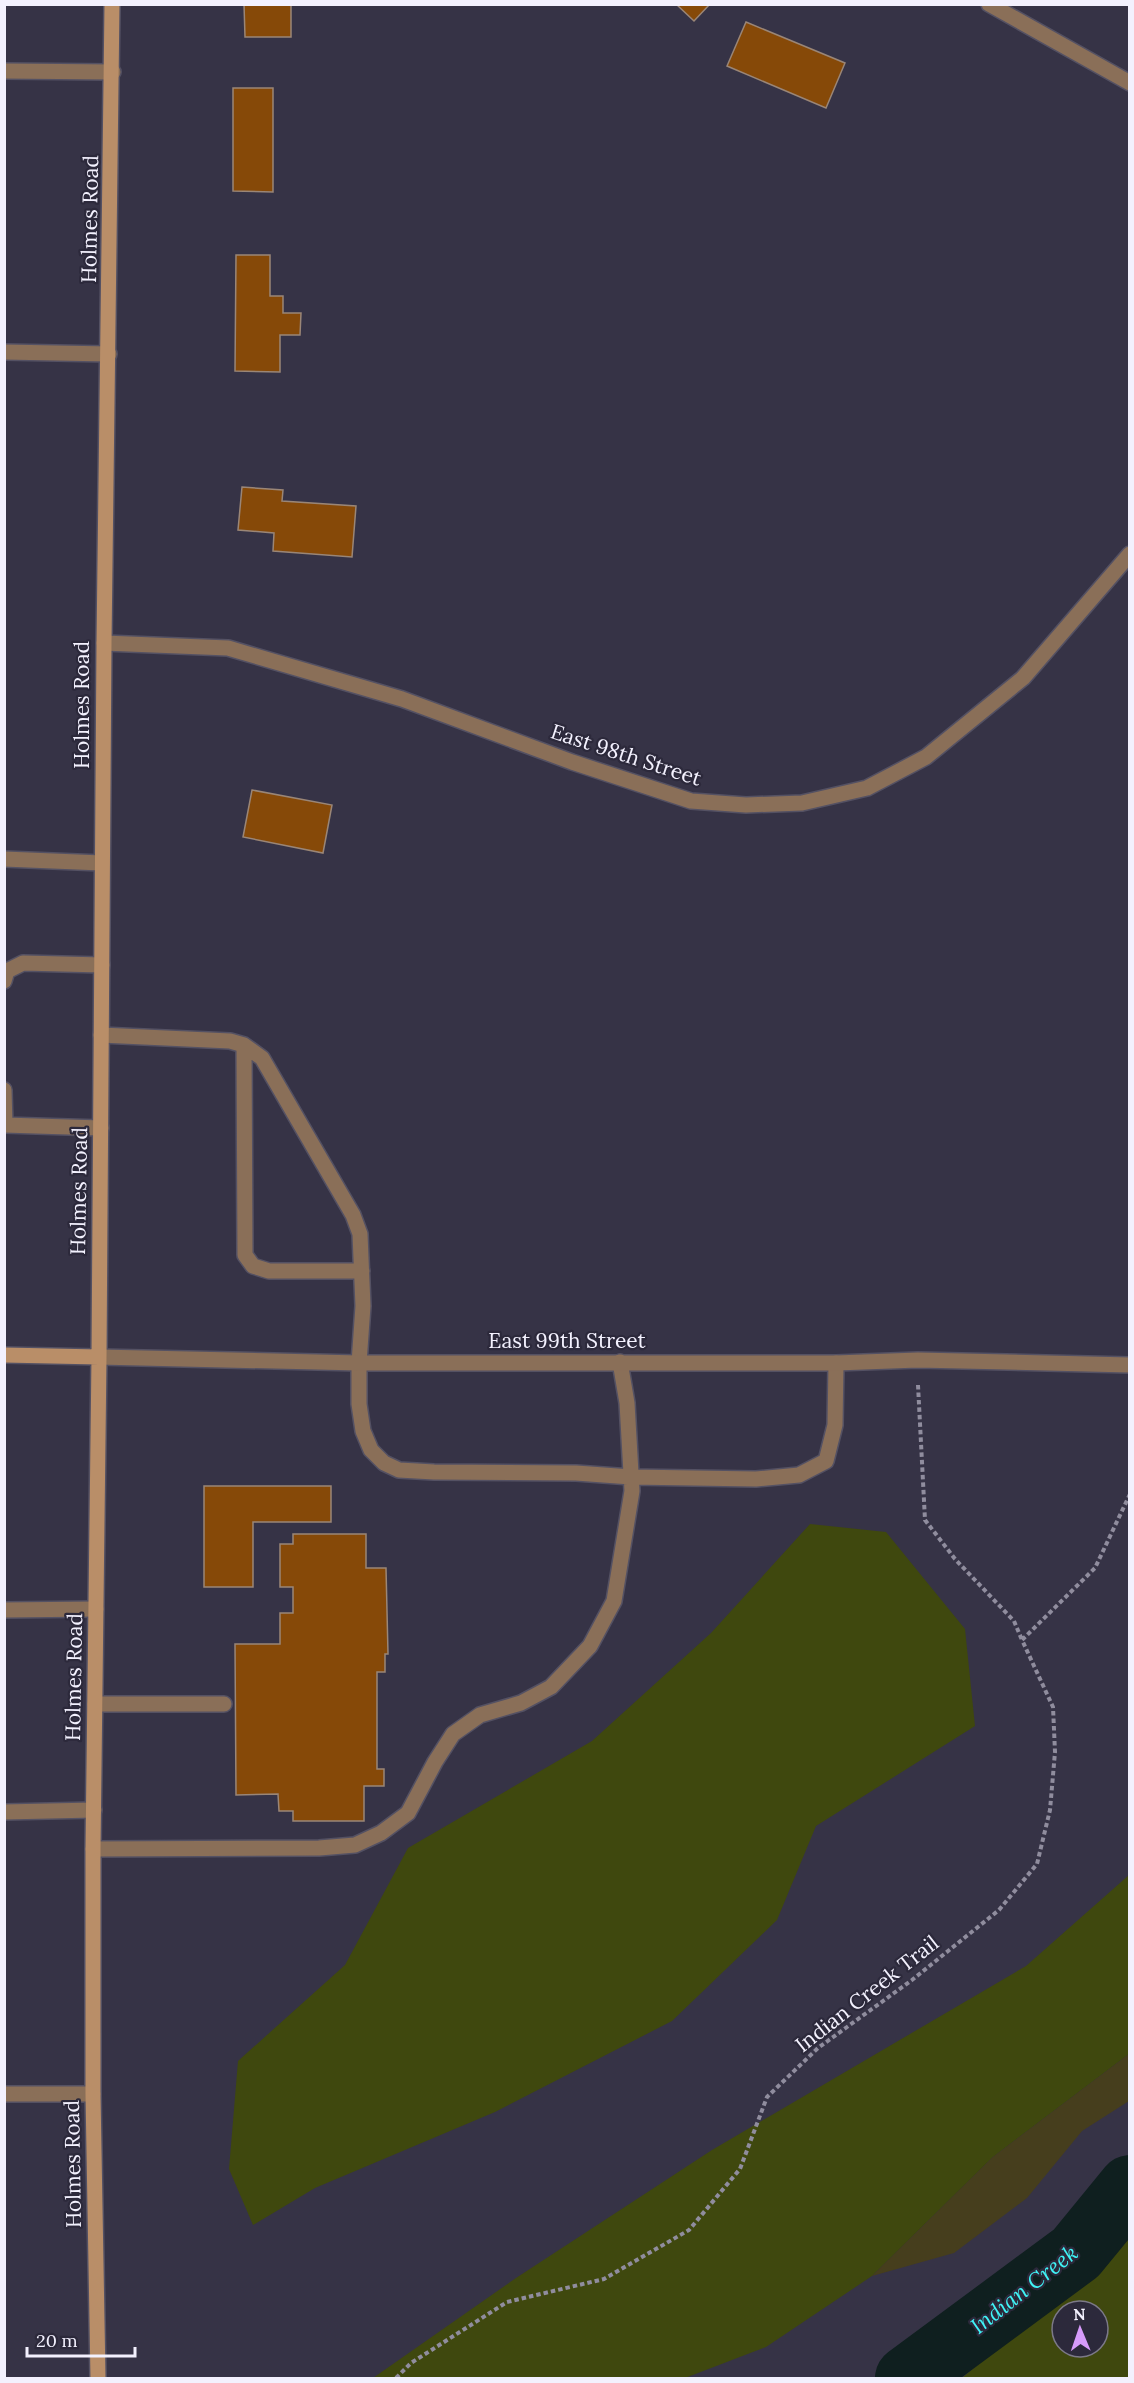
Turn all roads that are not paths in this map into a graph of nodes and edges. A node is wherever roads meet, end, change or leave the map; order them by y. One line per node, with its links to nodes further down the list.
1 (112, 4): 4 (main road, Holmes Road)
2 (989, 4): 5 (street)
3 (4, 71): 4 (street)
4 (113, 72): 7 (main road, Holmes Road)
5 (1130, 83)
6 (4, 352): 7 (street)
7 (109, 354): 9 (main road, Holmes Road)
8 (1130, 554): 9 (street, East 98th Street)
9 (104, 643): 11 (main road, Holmes Road)
10 (4, 859): 11 (street)
11 (102, 863): 12 (main road, Holmes Road)
12 (102, 965): 13 (street); 14 (main road, Holmes Road)
13 (4, 981)
14 (101, 1035): 15 (street); 18 (main road, Holmes Road)
15 (244, 1045): 19 (street); 19 (street)
16 (4, 1090): 17 (street)
17 (5, 1125): 18 (street)
18 (100, 1128): 21 (main road, Holmes Road)
19 (362, 1271): 23 (street)
20 (4, 1355): 21 (main road, East 99th Street)
21 (99, 1357): 23 (street, East 99th Street); 27 (main road, Holmes Road)
22 (620, 1362): 23 (street, East 99th Street); 24 (street, East 99th Street); 26 (street)
23 (359, 1363): 26 (street)
24 (836, 1363): 25 (street, East 99th Street); 26 (street)
25 (1130, 1365)
26 (631, 1477): 33 (street)
27 (96, 1609): 28 (street); 29 (main road, Holmes Road)
28 (4, 1610)
29 (95, 1704): 30 (street); 31 (main road, Holmes Road)
30 (224, 1704)
31 (94, 1810): 32 (street); 33 (main road, Holmes Road)
32 (4, 1812)
33 (93, 1849): 35 (main road, Holmes Road)
34 (4, 2094): 35 (street)
35 (93, 2094): 36 (main road, Holmes Road)
36 (98, 2379)

